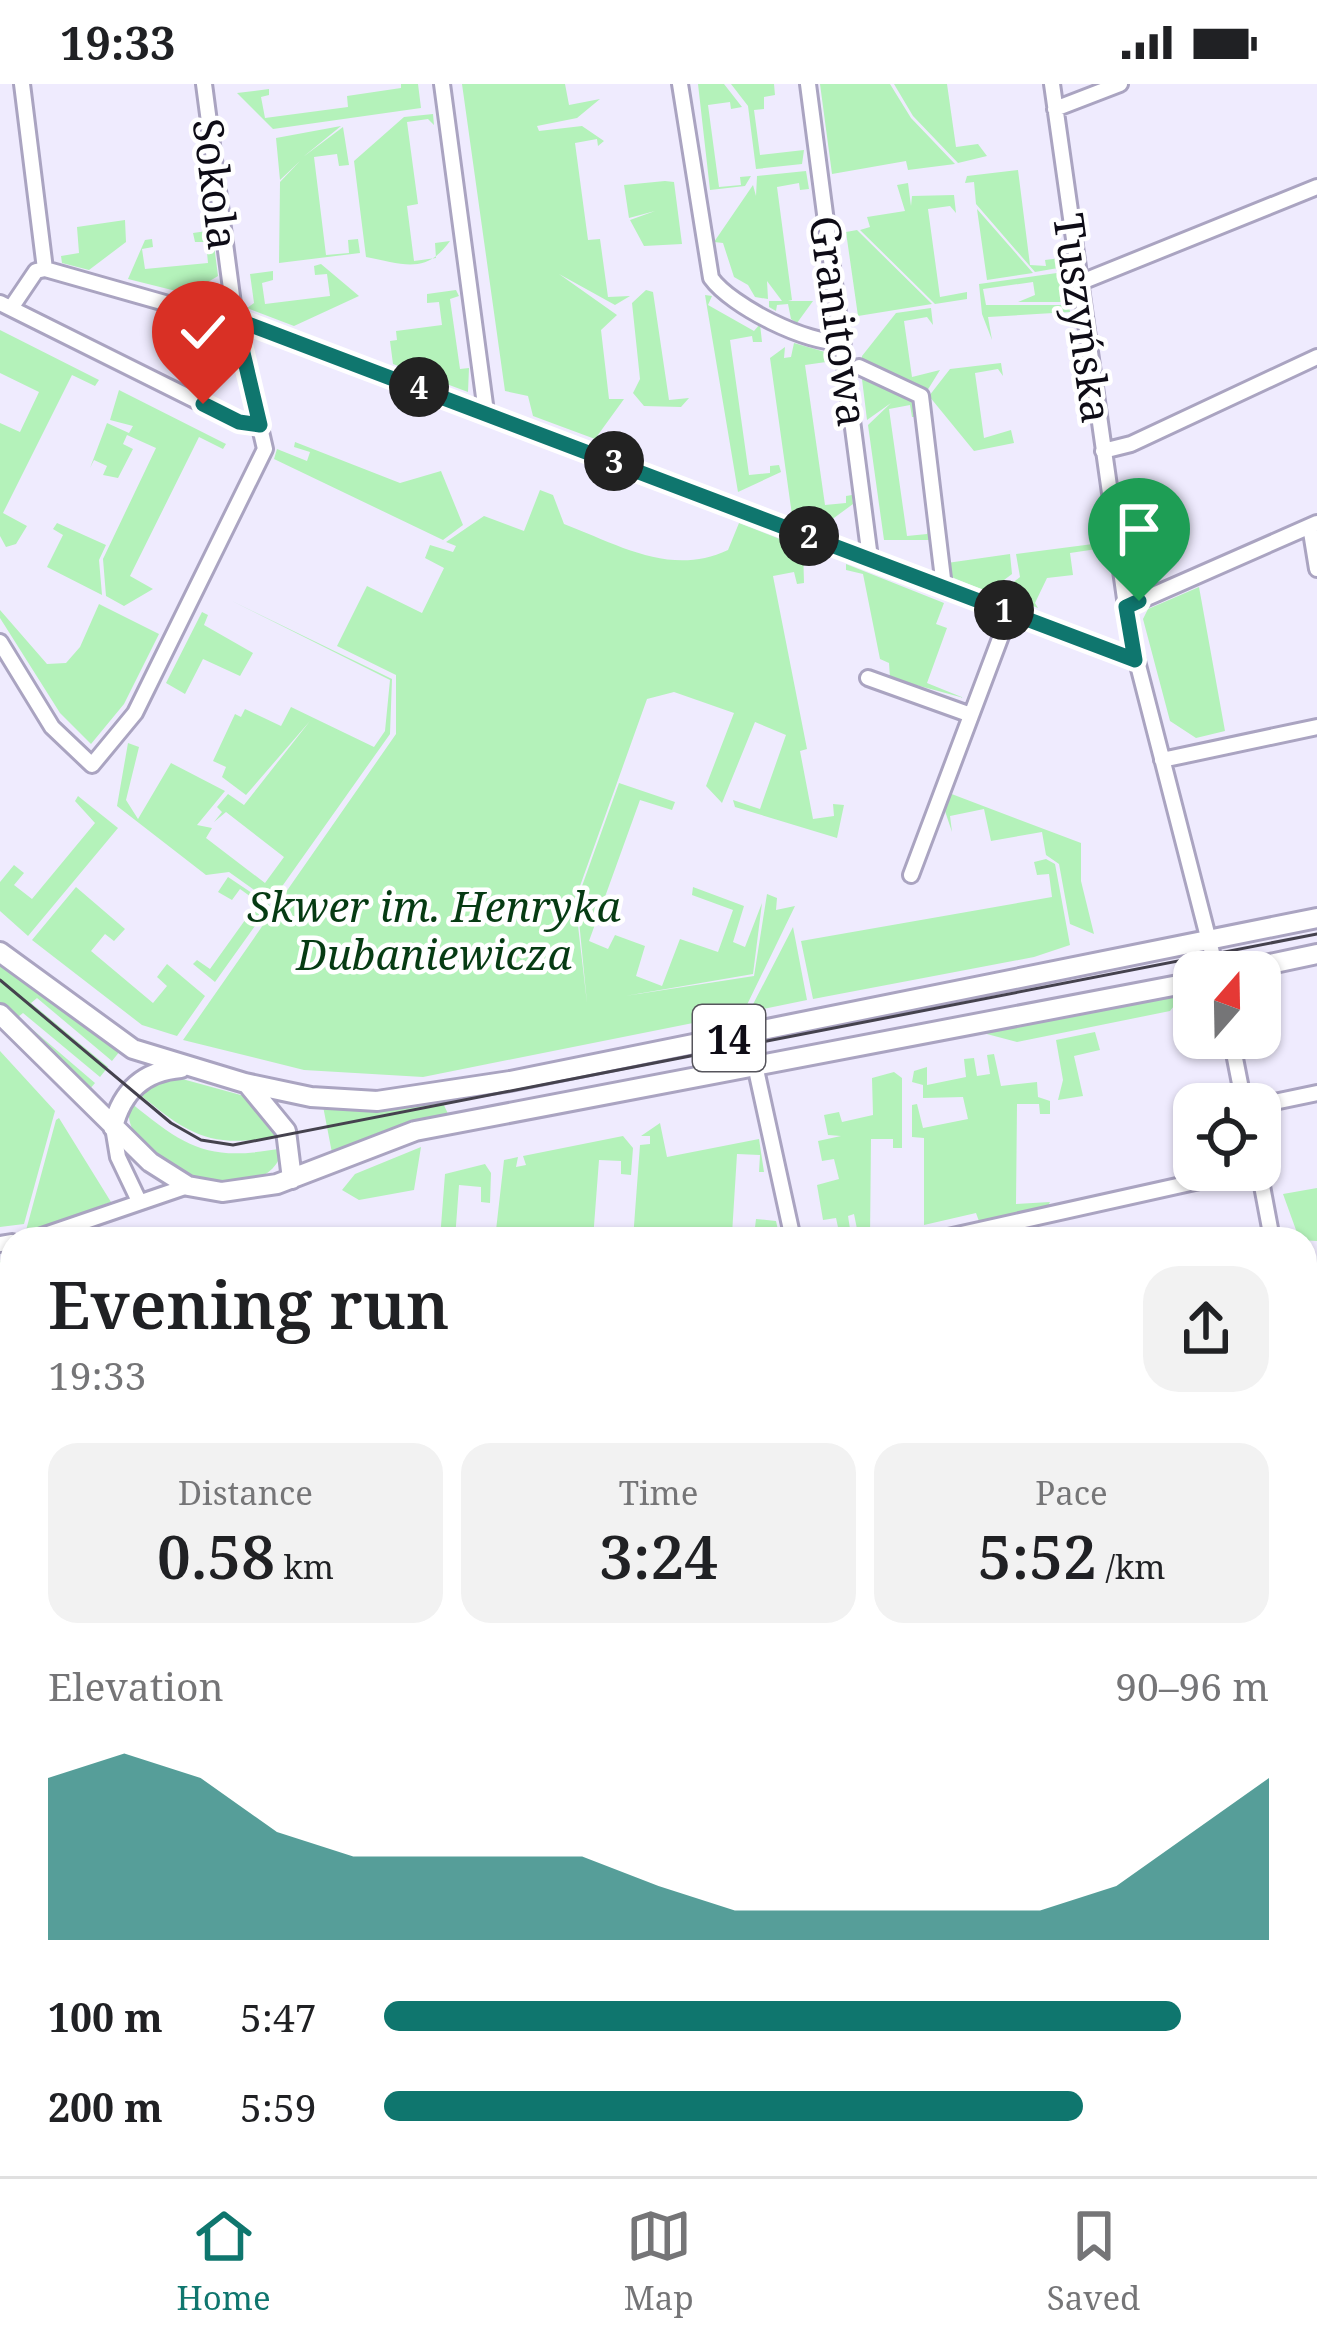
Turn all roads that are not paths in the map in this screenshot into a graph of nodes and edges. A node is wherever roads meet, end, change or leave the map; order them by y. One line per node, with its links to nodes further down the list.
1 (22, 84): 10 (street)
2 (204, 84): 13 (street, Sokola)
3 (442, 84): 17 (street)
4 (680, 84): 14 (street)
5 (808, 84): 14 (street, Granitowa)
6 (1052, 84): 8 (street, Tuszyńska)
7 (1120, 84): 8 (street)
8 (1055, 109): 11 (street, Tuszyńska)
9 (1317, 187): 11 (street)
10 (45, 269): 12 (street); 13 (street)
11 (1079, 283): 19 (street, Tuszyńska)
12 (5, 305): 18 (street)
13 (235, 319): 17 (street); 18 (street, Sokola)
14 (843, 342): 21 (street, Granitowa)
15 (1317, 357): 19 (street)
16 (859, 367): 23 (street)
17 (486, 412): 21 (street)
18 (260, 425): 26 (street, Sokola)
19 (1103, 451): 24 (street, Tuszyńska)
20 (1314, 525): 22 (street); 24 (street)
21 (870, 558): 23 (street)
22 (1317, 569)
23 (944, 586): 25 (street)
24 (1126, 607): 27 (street, Tuszyńska)
25 (1010, 612): 27 (street); 29 (street)
26 (0, 642)
27 (1135, 660): 31 (street, Tuszyńska)
28 (868, 678): 29 (street)
29 (971, 715): 32 (street)
30 (1317, 727): 31 (street)
31 (1162, 760): 34 (street, Tuszyńska)
32 (911, 875)
33 (1317, 918): 34 (main road, 14)
34 (1210, 941): 35 (street, Tuszyńska); 43 (main road, 14)
35 (1212, 951)
36 (0, 952): 42 (main road, 14)
37 (1317, 954): 38 (main road)
38 (1281, 962)
39 (1173, 986): 41 (main road, 14)
40 (0, 1014): 46 (main road)
41 (755, 1065): 47 (main road, 14); 53 (street)
42 (186, 1068): 43 (main road, 14); 46 (main road)
43 (245, 1083): 47 (main road)
44 (1317, 1094): 45 (street)
45 (1281, 1101)
46 (113, 1127): 48 (main road); 51 (street)
47 (292, 1178): 48 (main road, 14)
48 (188, 1186): 51 (street)
49 (1173, 1187): 54 (street)
50 (1262, 1191): 55 (street)
51 (139, 1199): 52 (street)
52 (64, 1227)
53 (791, 1227)
54 (993, 1227)
55 (1270, 1227)

